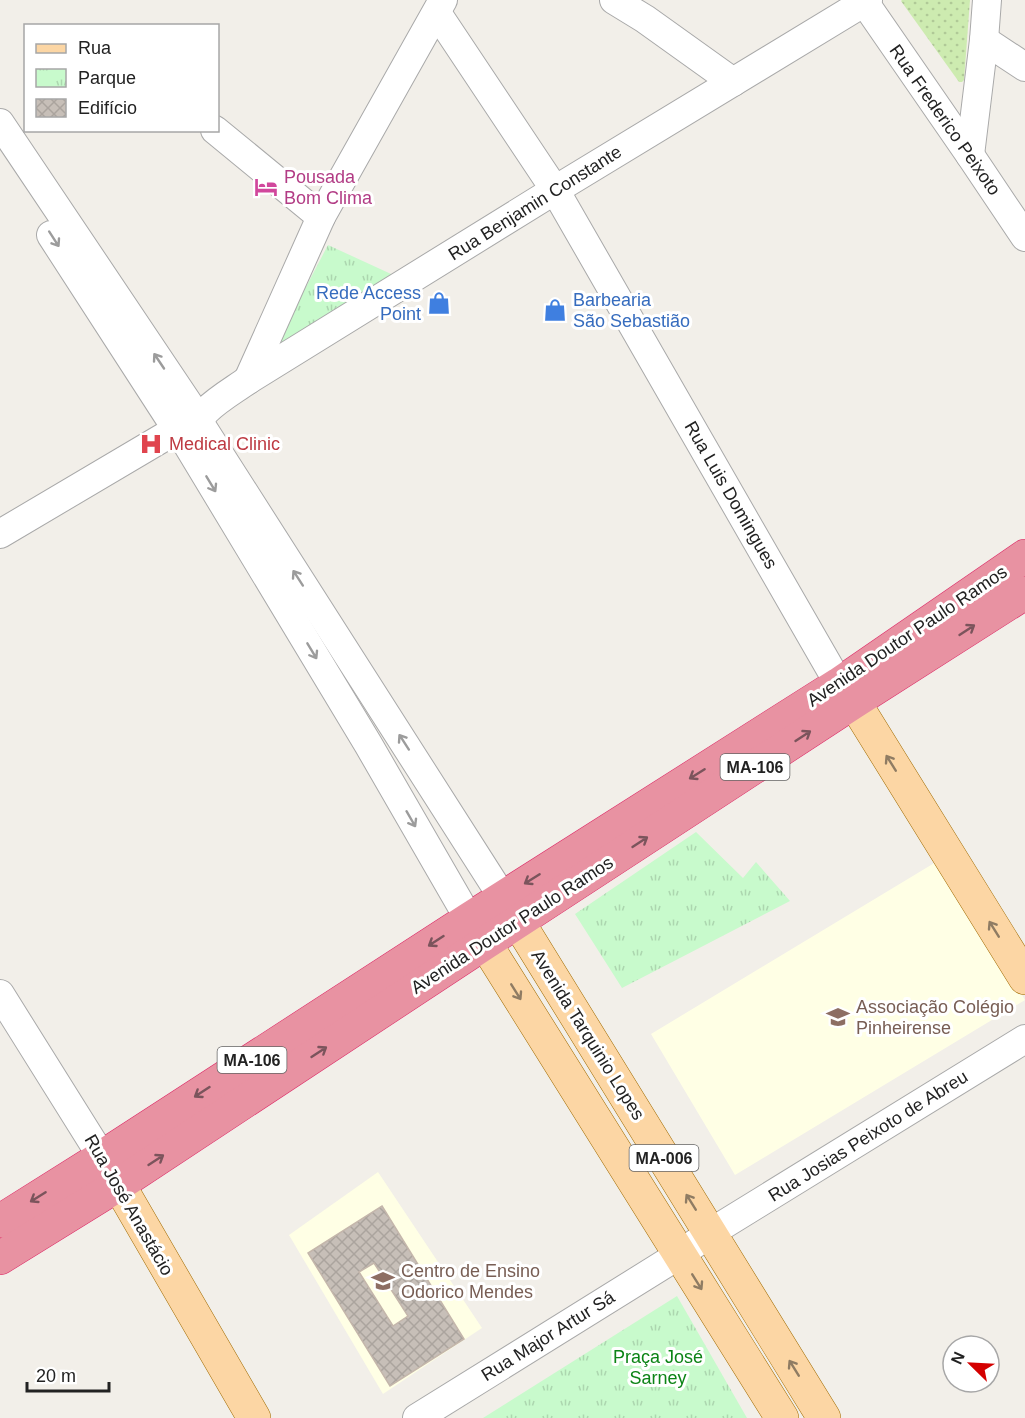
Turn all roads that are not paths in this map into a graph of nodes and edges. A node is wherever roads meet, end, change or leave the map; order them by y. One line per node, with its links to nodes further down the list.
1 (614, 0): 7 (street)
2 (987, 0): 5 (street)
3 (867, 2): 7 (street, Rua Benjamin Constante); 10 (street, Rua Frederico Peixoto)
4 (440, 6): 11 (street, Rua Luis Domingues); 12 (street)
5 (984, 40): 6 (street); 10 (street)
6 (1025, 67)
7 (733, 82): 11 (street, Rua Benjamin Constante)
8 (217, 132): 12 (street)
9 (9, 136): 15 (street)
10 (970, 155): 13 (street, Rua Frederico Peixoto)
11 (555, 190): 14 (street, Rua Benjamin Constante); 19 (street, Rua Luis Domingues)
12 (321, 218): 14 (street)
13 (1025, 237)
14 (248, 380): 15 (street, Rua Benjamin Constante)
15 (186, 422): 16 (street, Rua Benjamin Constante); 20 (street, one-way to 15); 21 (street, one-way to 21)
16 (0, 534)
17 (1025, 556): 19 (highway, Avenida Doutor Paulo Ramos / MA-106)
18 (1025, 593): 19 (highway, Avenida Doutor Paulo Ramos / MA-106, one-way to 18)
19 (846, 693): 20 (highway, Avenida Doutor Paulo Ramos / MA-106); 22 (main road, Rua Luis Domingues, one-way to 19)
20 (511, 910): 21 (highway, Avenida Doutor Paulo Ramos / MA-106); 27 (main road, Avenida Tarquinio Lopes / MA-006, one-way to 20)
21 (477, 931): 25 (highway, Avenida Doutor Paulo Ramos / MA-106); 28 (main road, MA-006, one-way to 28)
22 (1025, 978)
23 (0, 994): 25 (street, Rua José Anastácio)
24 (1025, 1039): 27 (street, Rua Josias Peixoto de Abreu)
25 (110, 1171): 26 (highway, Avenida Doutor Paulo Ramos / MA-106, one-way to 26); 29 (highway, Avenida Doutor Paulo Ramos / MA-106); 30 (main road, Rua José Anastácio)
26 (0, 1221)
27 (710, 1233): 28 (street, Rua Josias Peixoto de Abreu); 33 (main road, Avenida Tarquinio Lopes / MA-006, one-way to 27)
28 (680, 1254): 31 (street, Rua Major Artur Sá); 32 (main road, MA-006, one-way to 32)
29 (0, 1258)
30 (254, 1418)
31 (417, 1418)
32 (782, 1418)
33 (824, 1418)

